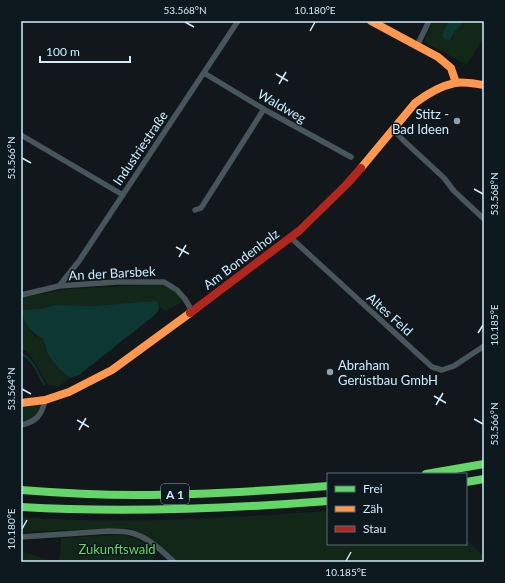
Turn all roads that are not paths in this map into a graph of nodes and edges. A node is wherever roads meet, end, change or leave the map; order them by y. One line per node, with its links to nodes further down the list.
1 (238, 21): 5 (street, Industriestraße)
2 (372, 21): 4 (main road)
3 (429, 21): 4 (street)
4 (418, 46): 6 (main road)
5 (204, 73): 8 (street, Waldweg); 12 (street, Industriestraße)
6 (456, 83): 7 (main road); 9 (main road, Am Bondenholz)
7 (484, 85)
8 (264, 109): 11 (street, Waldweg); 13 (street)
9 (393, 129): 14 (street); 15 (main road, Am Bondenholz)
10 (21, 135): 12 (street)
11 (351, 157)
12 (123, 195): 16 (street, Industriestraße)
13 (195, 210)
14 (484, 220)
15 (290, 237): 18 (main road, Am Bondenholz); 19 (street, Altes Feld)
16 (59, 286): 17 (street, An der Barsbek); 18 (street, An der Barsbek)
17 (21, 295)
18 (192, 312): 20 (main road, Am Bondenholz)
19 (484, 346)
20 (45, 400): 21 (main road, Am Bondenholz); 22 (street)
21 (21, 403)
22 (21, 425)
23 (484, 464): 24 (main road)
24 (432, 473)
25 (484, 479): 26 (main road)
26 (467, 482)
27 (327, 486): 28 (main road, A 1)
28 (21, 490)
29 (327, 501): 30 (main road, A 1)
30 (21, 507)
31 (21, 537): 32 (street)
32 (174, 562)

